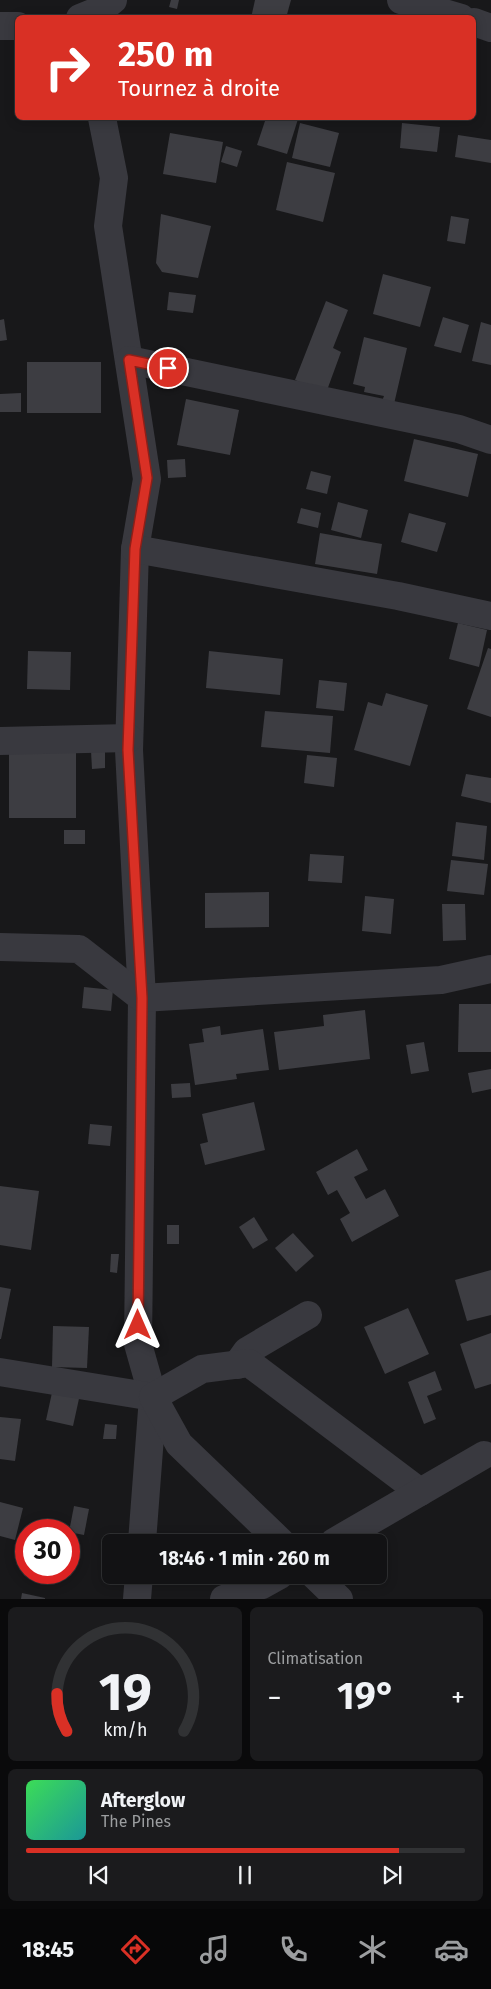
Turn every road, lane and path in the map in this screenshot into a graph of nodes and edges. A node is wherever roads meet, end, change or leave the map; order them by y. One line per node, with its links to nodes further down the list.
1 (113, 0): 4 (street)
2 (128, 0): 5 (street)
3 (401, 0): 6 (street)
4 (87, 15)
5 (118, 15)
6 (451, 15)
7 (476, 23): 10 (street)
8 (0, 26): 9 (street)
9 (15, 26)
10 (491, 28)
11 (102, 120): 12 (street)
12 (129, 360): 13 (street); 14 (street)
13 (491, 440)
14 (135, 549): 15 (street); 16 (street)
15 (491, 616)
16 (129, 738): 17 (street); 20 (street)
17 (0, 741)
18 (0, 947): 20 (street)
19 (491, 970): 20 (street)
20 (142, 998): 24 (street)
21 (308, 1315): 22 (street)
22 (237, 1365): 24 (street); 26 (street)
23 (0, 1372): 24 (street)
24 (153, 1397): 27 (street); 28 (street)
25 (484, 1455): 26 (street)
26 (420, 1492): 29 (street)
27 (143, 1534)
28 (272, 1534)
29 (348, 1534)
30 (138, 1584): 33 (street)
31 (264, 1584): 34 (street)
32 (323, 1584): 35 (street)
33 (137, 1599)
34 (224, 1599)
35 (339, 1599)

